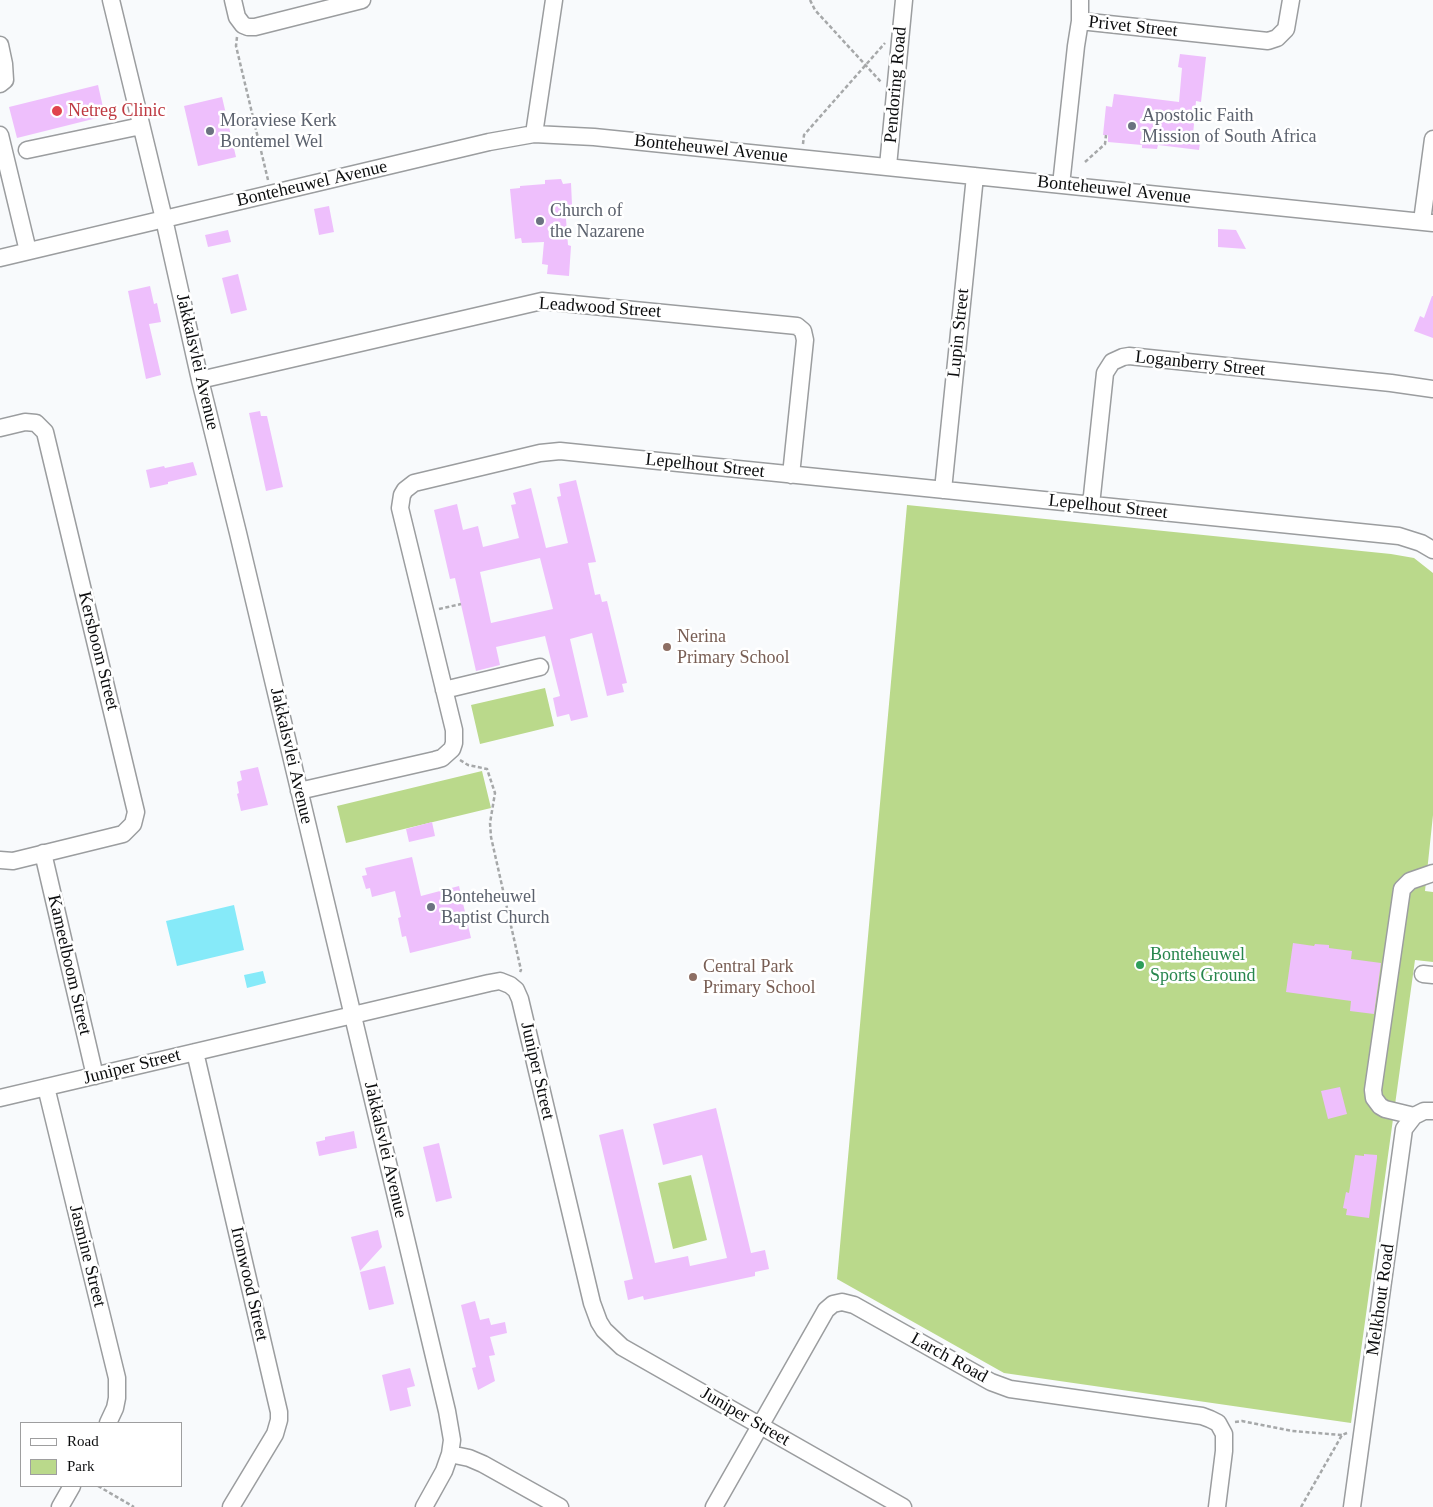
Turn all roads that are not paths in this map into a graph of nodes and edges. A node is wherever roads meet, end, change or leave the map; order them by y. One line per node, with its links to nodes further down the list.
1 (111, 0): 11 (street, Jakkalsvlei Avenue)
2 (233, 0): 3 (street)
3 (362, 0)
4 (554, 0): 12 (street)
5 (1080, 0): 8 (street)
6 (1291, 0): 8 (street, Privet Street)
7 (901, 1): 16 (street, Pendoring Road)
8 (1080, 21): 18 (street, Privet Street)
9 (0, 45): 10 (street)
10 (0, 84)
11 (141, 126): 15 (street); 19 (street, Jakkalsvlei Avenue)
12 (534, 134): 16 (street, Bonteheuwel Avenue); 19 (street, Bonteheuwel Avenue)
13 (0, 135): 21 (street)
14 (1433, 139): 20 (street)
15 (27, 150)
16 (888, 166): 17 (street, Bonteheuwel Avenue)
17 (975, 176): 18 (street, Bonteheuwel Avenue); 27 (street, Lupin Street)
18 (1061, 185): 20 (street, Bonteheuwel Avenue)
19 (164, 219): 21 (street, Bonteheuwel Avenue); 23 (street, Jakkalsvlei Avenue)
20 (1428, 222)
21 (28, 251): 22 (street, Bonteheuwel Avenue)
22 (0, 258)
23 (200, 380): 26 (street, Leadwood Street); 32 (street, Jakkalsvlei Avenue)
24 (1433, 389): 28 (street, Loganberry Street)
25 (0, 428): 33 (street, Kersboom Street)
26 (791, 475): 27 (street, Lepelhout Street); 31 (street, Lepelhout Street)
27 (943, 490): 28 (street, Lepelhout Street)
28 (1092, 505): 29 (street, Lepelhout Street)
29 (1433, 550)
30 (540, 667): 31 (street)
31 (444, 690): 32 (street, Lepelhout Street)
32 (300, 791): 36 (street, Jakkalsvlei Avenue)
33 (43, 853): 34 (street, Kersboom Street); 38 (street, Kameelboom Street)
34 (0, 860)
35 (1433, 873): 42 (street)
36 (352, 1014): 37 (street, Juniper Street); 44 (street, Juniper Street); 45 (street, Jakkalsvlei Avenue)
37 (195, 1052): 38 (street, Juniper Street); 48 (street, Ironwood Street)
38 (95, 1076): 39 (street, Juniper Street)
39 (46, 1088): 40 (street, Juniper Street); 43 (street, Jasmine Street)
40 (0, 1098)
41 (1433, 1111): 42 (street)
42 (1414, 1116): 54 (street, Melkhout Road)
43 (109, 1422)
44 (760, 1426): 51 (street, Larch Road); 52 (street, Juniper Street); 53 (street, Larch Road)
45 (450, 1454): 49 (street, Jakkalsvlei Avenue); 50 (street)
46 (71, 1487): 47 (street)
47 (60, 1507)
48 (231, 1507)
49 (424, 1507)
50 (560, 1507)
51 (714, 1507)
52 (902, 1507)
53 (1217, 1507)
54 (1352, 1507)

